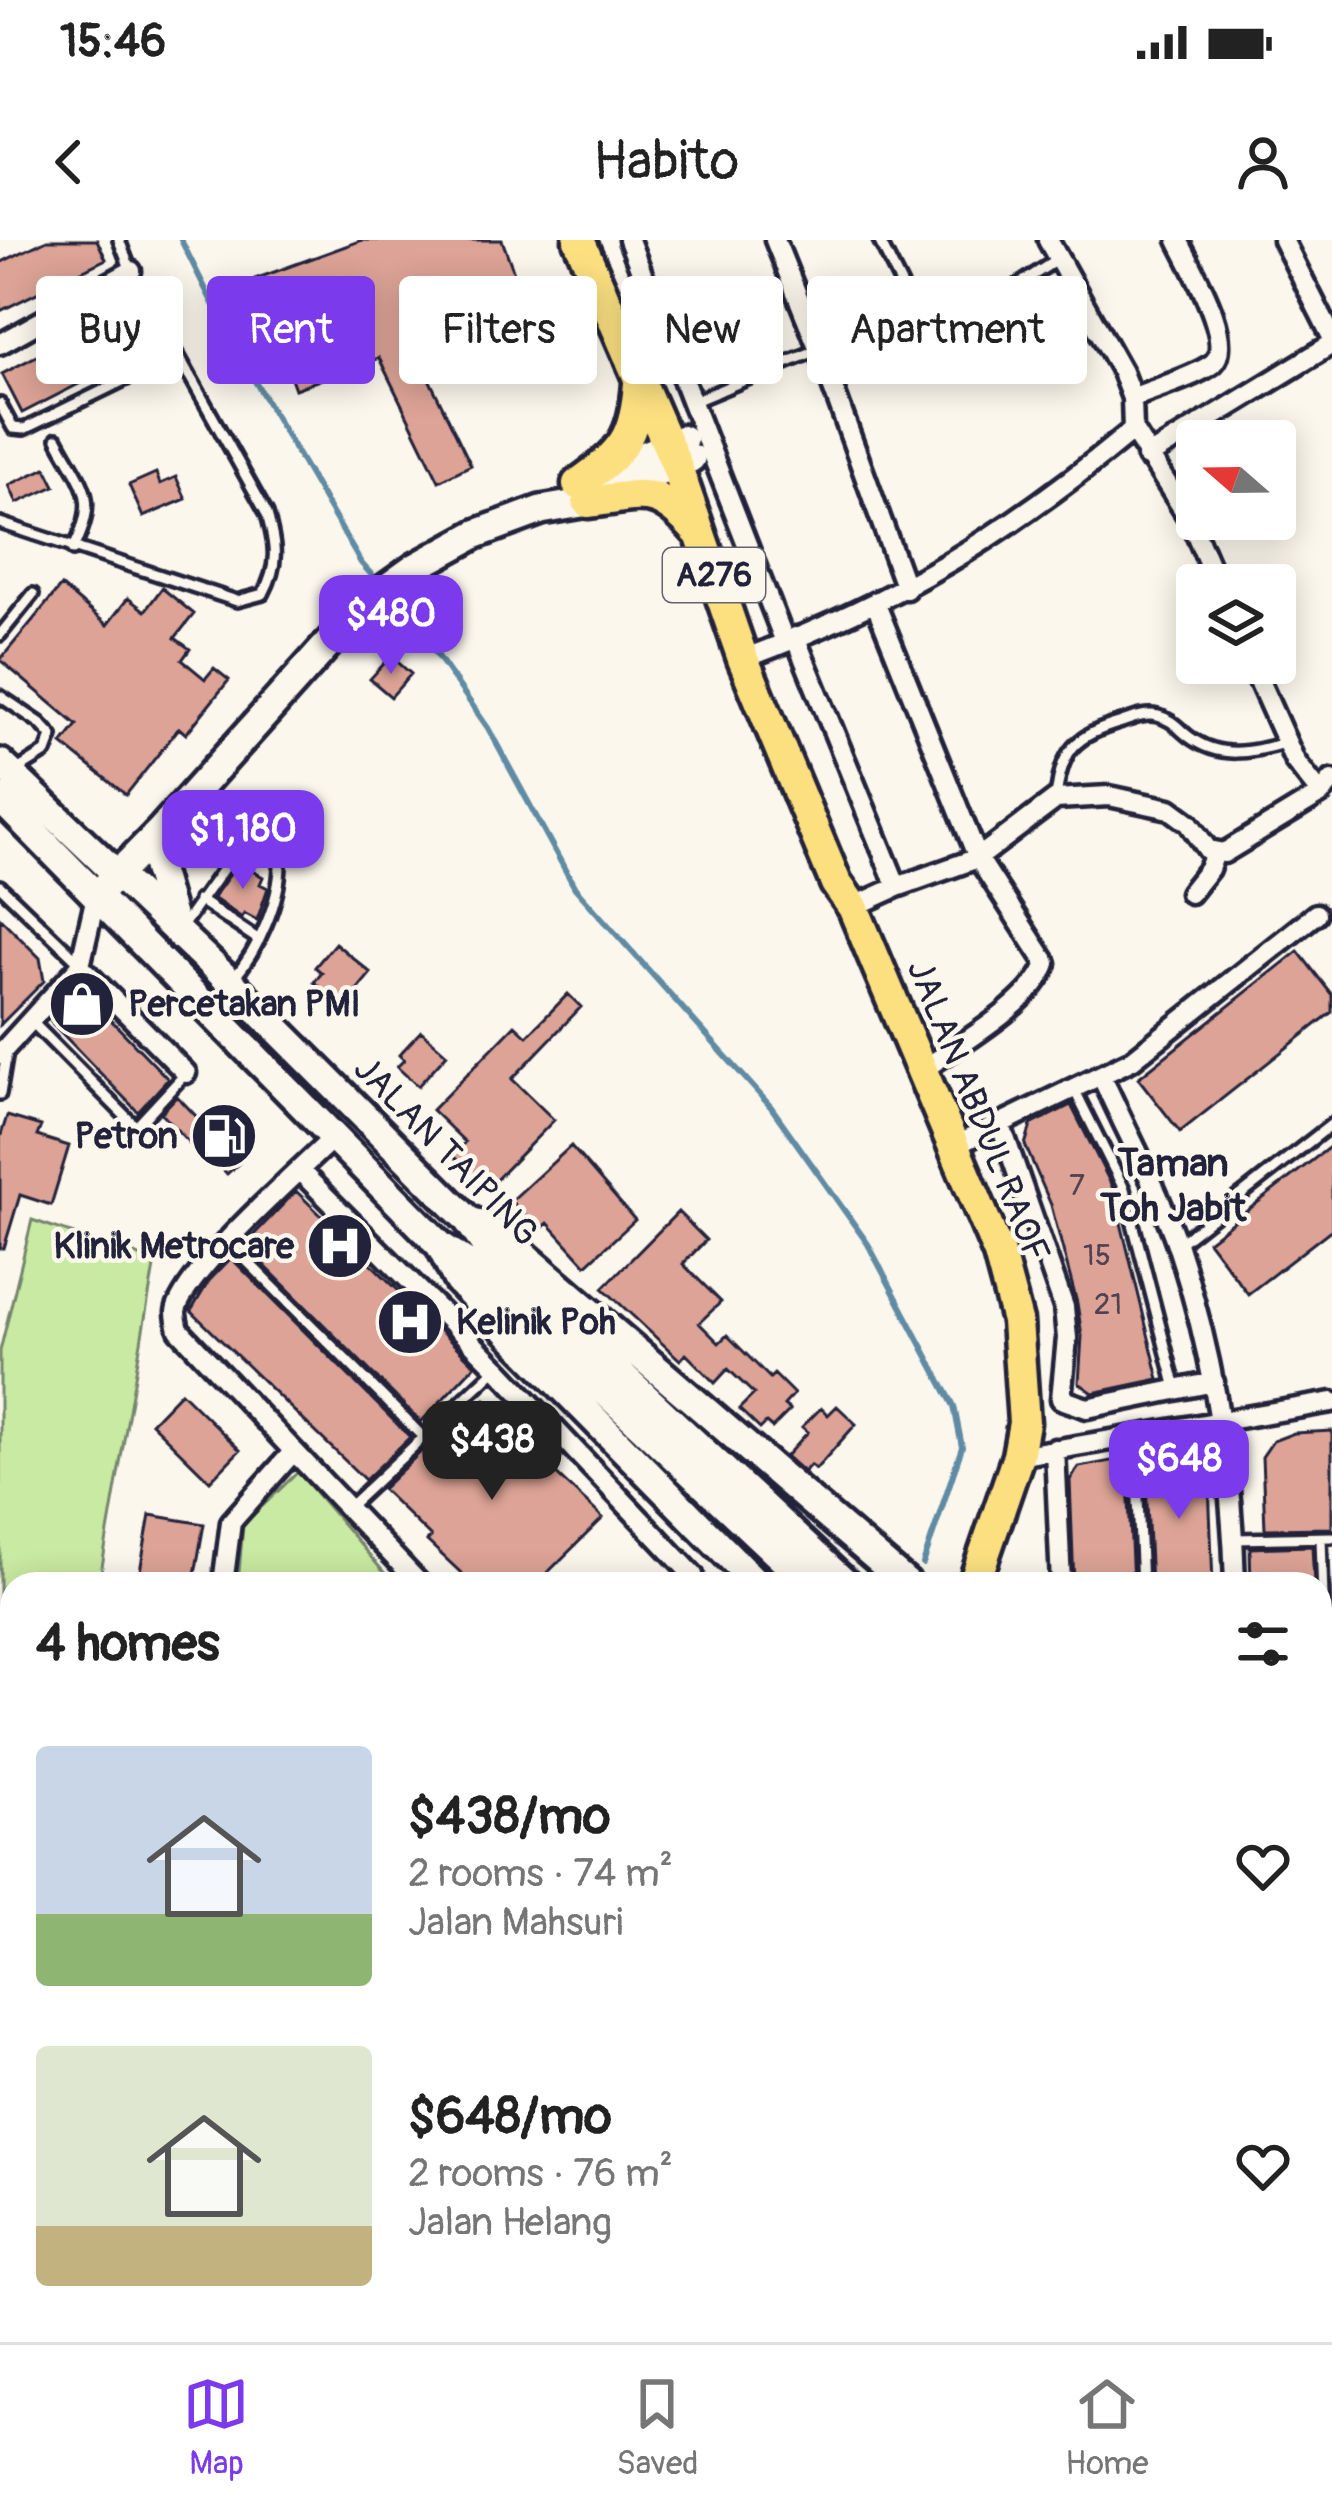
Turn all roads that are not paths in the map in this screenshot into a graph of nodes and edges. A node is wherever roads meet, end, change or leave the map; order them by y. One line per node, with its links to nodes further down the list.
1 (119, 240): 11 (lane)
2 (579, 240): 16 (main road, JALAN ABDUL RAOF / A276)
3 (596, 240): 30 (main road, JALAN ABDUL RAOF / A276)
4 (629, 240): 26 (street)
5 (775, 240): 15 (street)
6 (879, 240): 13 (lane)
7 (1048, 240): 10 (street)
8 (1178, 240): 25 (street)
9 (1283, 240): 17 (street)
10 (1058, 259): 14 (lane); 25 (street)
11 (131, 272): 12 (lane); 18 (street)
12 (133, 276)
13 (897, 276)
14 (1032, 276)
15 (807, 320)
16 (621, 335)
17 (1332, 341): 31 (street)
18 (0, 344)
19 (807, 357): 26 (lane)
20 (183, 363): 35 (lane)
21 (116, 384): 27 (lane)
22 (639, 384): 32 (main road)
23 (643, 384): 30 (main road, JALAN ABDUL RAOF / A276)
24 (832, 384): 37 (street)
25 (1132, 398): 28 (street)
26 (692, 402): 41 (street)
27 (0, 404)
28 (1133, 430): 31 (street); 37 (street)
29 (57, 439): 35 (lane)
30 (680, 452): 32 (main road); 34 (main road, JALAN ABDUL RAOF / A276); 41 (main road, JALAN ABDUL RAOF / A276)
31 (1147, 457): 36 (street)
32 (583, 493): 34 (main road); 49 (main road)
33 (0, 523): 35 (lane)
34 (701, 536): 41 (main road, JALAN ABDUL RAOF / A276)
35 (73, 550)
36 (1209, 564)
37 (906, 589): 39 (street)
38 (32, 594): 40 (lane)
39 (874, 602): 41 (street); 52 (street)
40 (0, 635)
41 (771, 647): 55 (street); 58 (main road, JALAN ABDUL RAOF / A276)
42 (1260, 684): 44 (street)
43 (0, 696): 45 (lane)
44 (1286, 742): 46 (street); 48 (lane)
45 (7, 768): 50 (main road, JALAN TAIPING)
46 (1327, 787): 51 (street)
47 (0, 798): 54 (main road, JALAN TAIPING)
48 (1056, 800): 51 (street); 52 (street)
49 (160, 831): 50 (main road); 54 (main road); 60 (main road)
50 (76, 837): 54 (main road, JALAN TAIPING)
51 (1215, 853): 56 (street)
52 (978, 858): 55 (street); 66 (street)
53 (0, 886): 62 (lane)
54 (105, 886): 60 (main road, JALAN TAIPING); 62 (street); 73 (main road, JALAN TAIPING)
55 (897, 887): 58 (street)
56 (1190, 893)
57 (199, 900): 60 (lane); 61 (lane); 61 (lane)
58 (854, 907): 66 (main road, JALAN ABDUL RAOF / A276)
59 (1316, 914): 68 (street)
60 (177, 932): 63 (main road, JALAN TAIPING)
61 (259, 940): 63 (lane)
62 (79, 964): 64 (street); 67 (street)
63 (230, 982): 76 (main road, JALAN TAIPING)
64 (31, 1022): 65 (street); 67 (lane)
65 (3, 1052): 70 (lane)
66 (921, 1071): 74 (main road, JALAN ABDUL RAOF / A276)
67 (186, 1073)
68 (1102, 1077): 69 (street); 78 (street)
69 (1075, 1091): 72 (street); 83 (lane)
70 (0, 1094)
71 (1332, 1124): 78 (lane)
72 (1001, 1126): 74 (street); 83 (street)
73 (334, 1137): 75 (street); 79 (main road, JALAN TAIPING)
74 (954, 1146): 91 (main road, JALAN ABDUL RAOF / A276)
75 (300, 1171): 77 (street); 81 (street)
76 (467, 1219): 85 (main road, JALAN TAIPING); 104 (main road)
77 (228, 1242): 88 (lane); 90 (street)
78 (1177, 1245): 82 (street)
79 (441, 1246): 80 (main road); 85 (main road, JALAN TAIPING)
80 (520, 1346): 81 (street); 95 (main road)
81 (497, 1368): 88 (lane); 99 (street)
82 (1214, 1382): 83 (street); 86 (street)
83 (1177, 1392)
84 (1332, 1402): 86 (street)
85 (635, 1403): 102 (main road, JALAN TAIPING); 103 (main road, JALAN TAIPING)
86 (1224, 1422): 87 (street); 94 (street)
87 (1135, 1435): 89 (street); 106 (lane)
88 (423, 1437): 92 (lane)
89 (1055, 1449): 91 (street); 105 (street)
90 (293, 1452): 92 (street); 97 (street)
91 (1018, 1456): 96 (main road, JALAN ABDUL RAOF / A276)
92 (346, 1510): 98 (street)
93 (1327, 1537): 94 (lane); 108 (lane)
94 (1234, 1539): 107 (street)
95 (723, 1547): 100 (street); 101 (main road)
96 (978, 1570)
97 (225, 1572)
98 (408, 1572)
99 (681, 1572)
100 (696, 1572)
101 (746, 1572)
102 (797, 1572)
103 (832, 1572)
104 (893, 1572)
105 (1060, 1572)
106 (1141, 1572)
107 (1235, 1572)
108 (1327, 1572)

